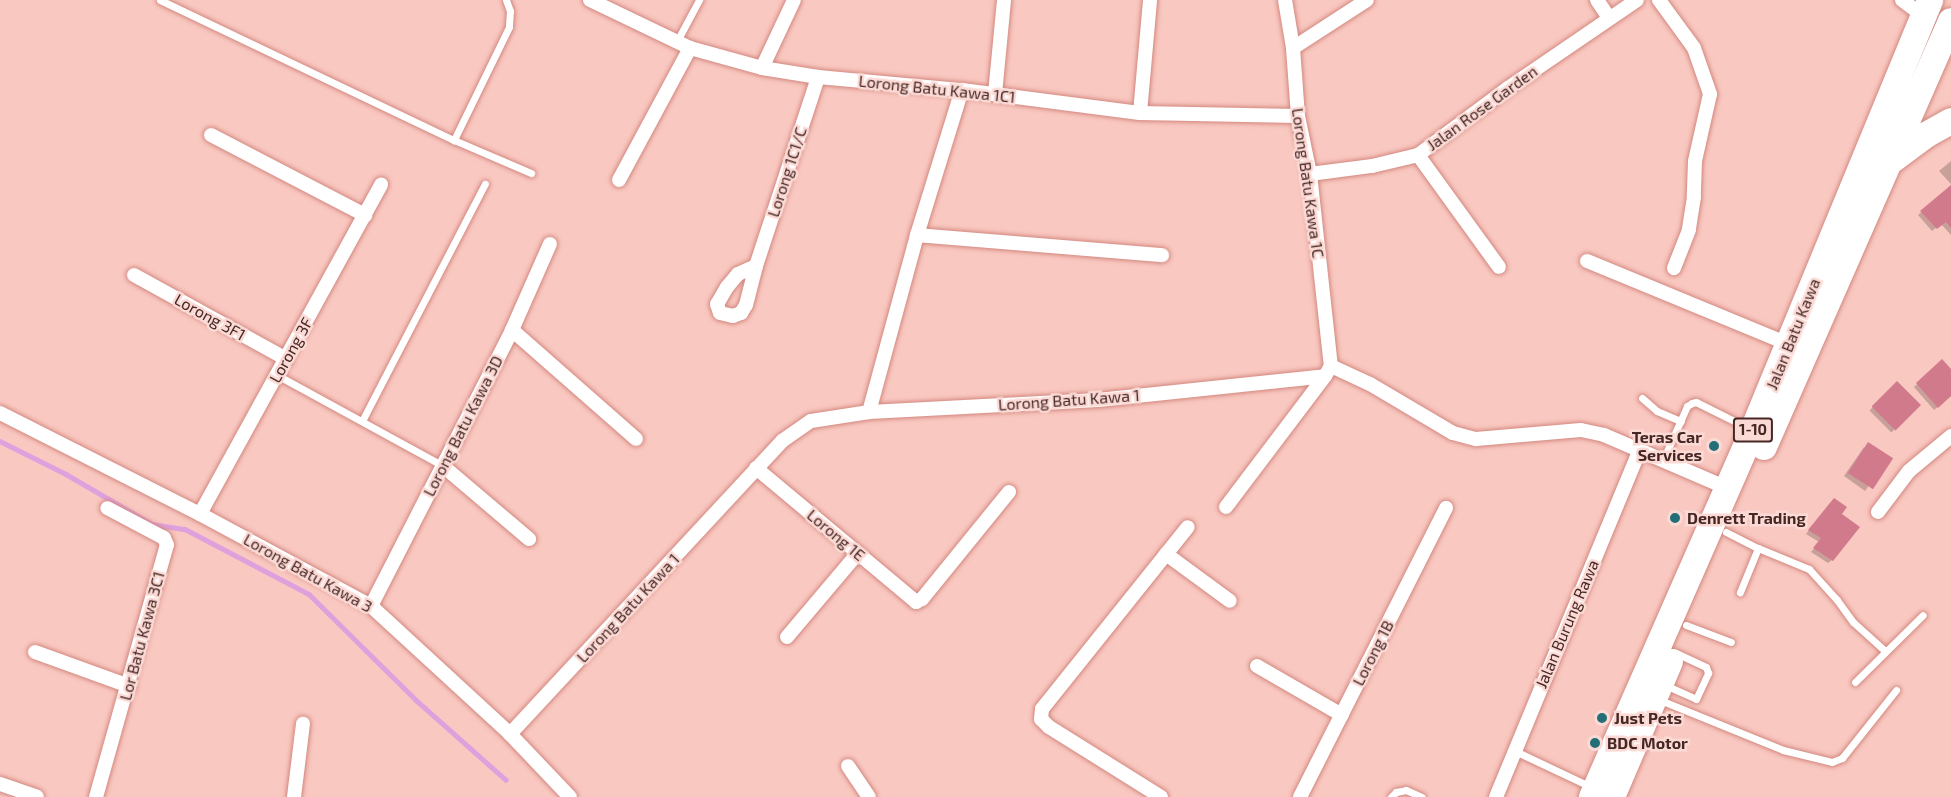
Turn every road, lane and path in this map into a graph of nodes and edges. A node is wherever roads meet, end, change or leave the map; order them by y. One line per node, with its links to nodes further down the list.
1 (160, 0): 31 (lane)
2 (506, 0): 31 (lane)
3 (590, 0): 14 (street, Lorong Batu Kawa 1C1)
4 (699, 0): 18 (lane)
5 (794, 0): 22 (street)
6 (1004, 0): 26 (street)
7 (1150, 0): 27 (street)
8 (1285, 0): 21 (street, Lorong Batu Kawa 1C)
9 (1367, 0): 21 (street)
10 (1597, 0): 16 (street)
11 (1637, 0): 16 (street, Jalan Rose Garden)
12 (1659, 0): 46 (street)
13 (1902, 0): 15 (street)
14 (618, 5): 18 (street, Lorong Batu Kawa 1C1)
15 (1926, 8): 19 (highway, Jalan Batu Kawa / 1-10)
16 (1609, 18): 32 (street, Jalan Rose Garden)
17 (1951, 21): 23 (highway, Jalan Batu Kawa / 1-10)
18 (677, 41): 20 (street, Lorong Batu Kawa 1C1)
19 (1912, 43): 23 (highway); 49 (highway, Jalan Batu Kawa / 1-10)
20 (690, 48): 22 (street, Lorong Batu Kawa 1C1); 36 (street)
21 (1293, 48): 28 (street, Lorong Batu Kawa 1C)
22 (762, 68): 24 (street, Lorong Batu Kawa 1C1)
23 (1941, 74): 33 (highway, Jalan Batu Kawa / 1-10)
24 (818, 77): 25 (street, Lorong Batu Kawa 1C1); 44 (street, Lorong 1C1/C)
25 (962, 90): 26 (street, Lorong Batu Kawa 1C1); 40 (street)
26 (995, 94): 27 (street, Lorong Batu Kawa 1C1)
27 (1140, 113): 28 (street, Lorong Batu Kawa 1C1)
28 (1298, 116): 35 (street, Lorong Batu Kawa 1C)
29 (1951, 122): 33 (highway)
30 (211, 135): 39 (street)
31 (454, 140): 34 (lane)
32 (1418, 155): 35 (street, Jalan Rose Garden); 45 (street)
33 (1890, 161): 74 (highway, Jalan Batu Kawa / 1-10)
34 (531, 173)
35 (1310, 174): 51 (street, Lorong Batu Kawa 1C)
36 (620, 180)
37 (484, 184): 56 (lane)
38 (381, 185): 39 (street, Lorong 3F)
39 (365, 215): 50 (street, Lorong 3F)
40 (917, 236): 42 (street); 54 (street)
41 (550, 244): 48 (street, Lorong Batu Kawa 3D)
42 (1162, 255)
43 (1587, 261): 49 (street)
44 (756, 266)
45 (1499, 267)
46 (1674, 268)
47 (134, 275): 50 (street, Lorong 3F1)
48 (512, 330): 61 (street); 64 (street, Lorong Batu Kawa 3D)
49 (1788, 344): 59 (highway, Jalan Batu Kawa / 1-10)
50 (286, 359): 52 (street, Lorong 3F)
51 (1328, 371): 54 (street, Lorong Batu Kawa 1); 62 (street); 68 (street)
52 (277, 375): 56 (lane); 72 (street, Lorong 3F)
53 (1642, 398): 57 (lane)
54 (869, 412): 65 (street, Lorong Batu Kawa 1)
55 (3, 414): 58 (street); 72 (street, Lorong Batu Kawa 3)
56 (363, 420): 64 (lane)
57 (1681, 421): 59 (lane); 63 (lane)
58 (0, 429)
59 (1753, 430): 66 (highway, Jalan Batu Kawa / 1-10)
60 (1951, 436): 71 (street)
61 (636, 440)
62 (1639, 451): 63 (street); 97 (street, Jalan Burung Rawa)
63 (1663, 460): 66 (street)
64 (443, 466): 75 (street); 81 (street, Lorong Batu Kawa 3D)
65 (756, 468): 77 (street, Lorong 1E); 96 (street, Lorong Batu Kawa 1)
66 (1727, 488): 100 (highway, Jalan Batu Kawa / 1-10)
67 (1009, 492): 77 (street, Lorong 1E)
68 (1226, 507)
69 (107, 508): 91 (street, Lor Batu Kawa 3C1)
70 (1446, 508): 94 (street, Lorong 1B)
71 (1878, 512)
72 (201, 514): 81 (street, Lorong Batu Kawa 3)
73 (1188, 526): 78 (street)
74 (1726, 532): 76 (lane); 83 (highway, Jalan Batu Kawa / 1-10)
75 (529, 539)
76 (1758, 548): 79 (lane); 86 (lane)
77 (858, 553): 84 (street)
78 (1166, 554): 80 (street); 106 (street)
79 (1740, 592)
80 (1230, 601)
81 (371, 606): 96 (street, Lorong Batu Kawa 3)
82 (1923, 615): 86 (lane)
83 (1686, 625): 85 (lane); 88 (highway, Jalan Batu Kawa / 1-10)
84 (787, 637)
85 (1731, 642)
86 (1884, 651): 90 (lane)
87 (35, 652): 91 (street)
88 (1674, 652): 92 (highway, Jalan Batu Kawa / 1-10); 92 (lane)
89 (1257, 666): 94 (street)
90 (1855, 682)
91 (129, 686): 102 (street, Lor Batu Kawa 3C1)
92 (1658, 690): 93 (lane); 100 (highway, Jalan Batu Kawa / 1-10)
93 (1896, 690)
94 (1342, 715): 107 (street, Lorong 1B)
95 (303, 724): 103 (street)
96 (510, 734): 104 (street, Lorong Batu Kawa 3)
97 (1515, 751): 100 (lane); 110 (street, Jalan Burung Rawa)
98 (848, 766): 105 (street)
99 (0, 784): 101 (street)
100 (1599, 794)
101 (37, 797)
102 (96, 797)
103 (294, 797)
104 (570, 797)
105 (868, 797)
106 (1161, 797)
107 (1300, 797)
108 (1391, 797): 109 (lane)
109 (1422, 797)
110 (1496, 797)

